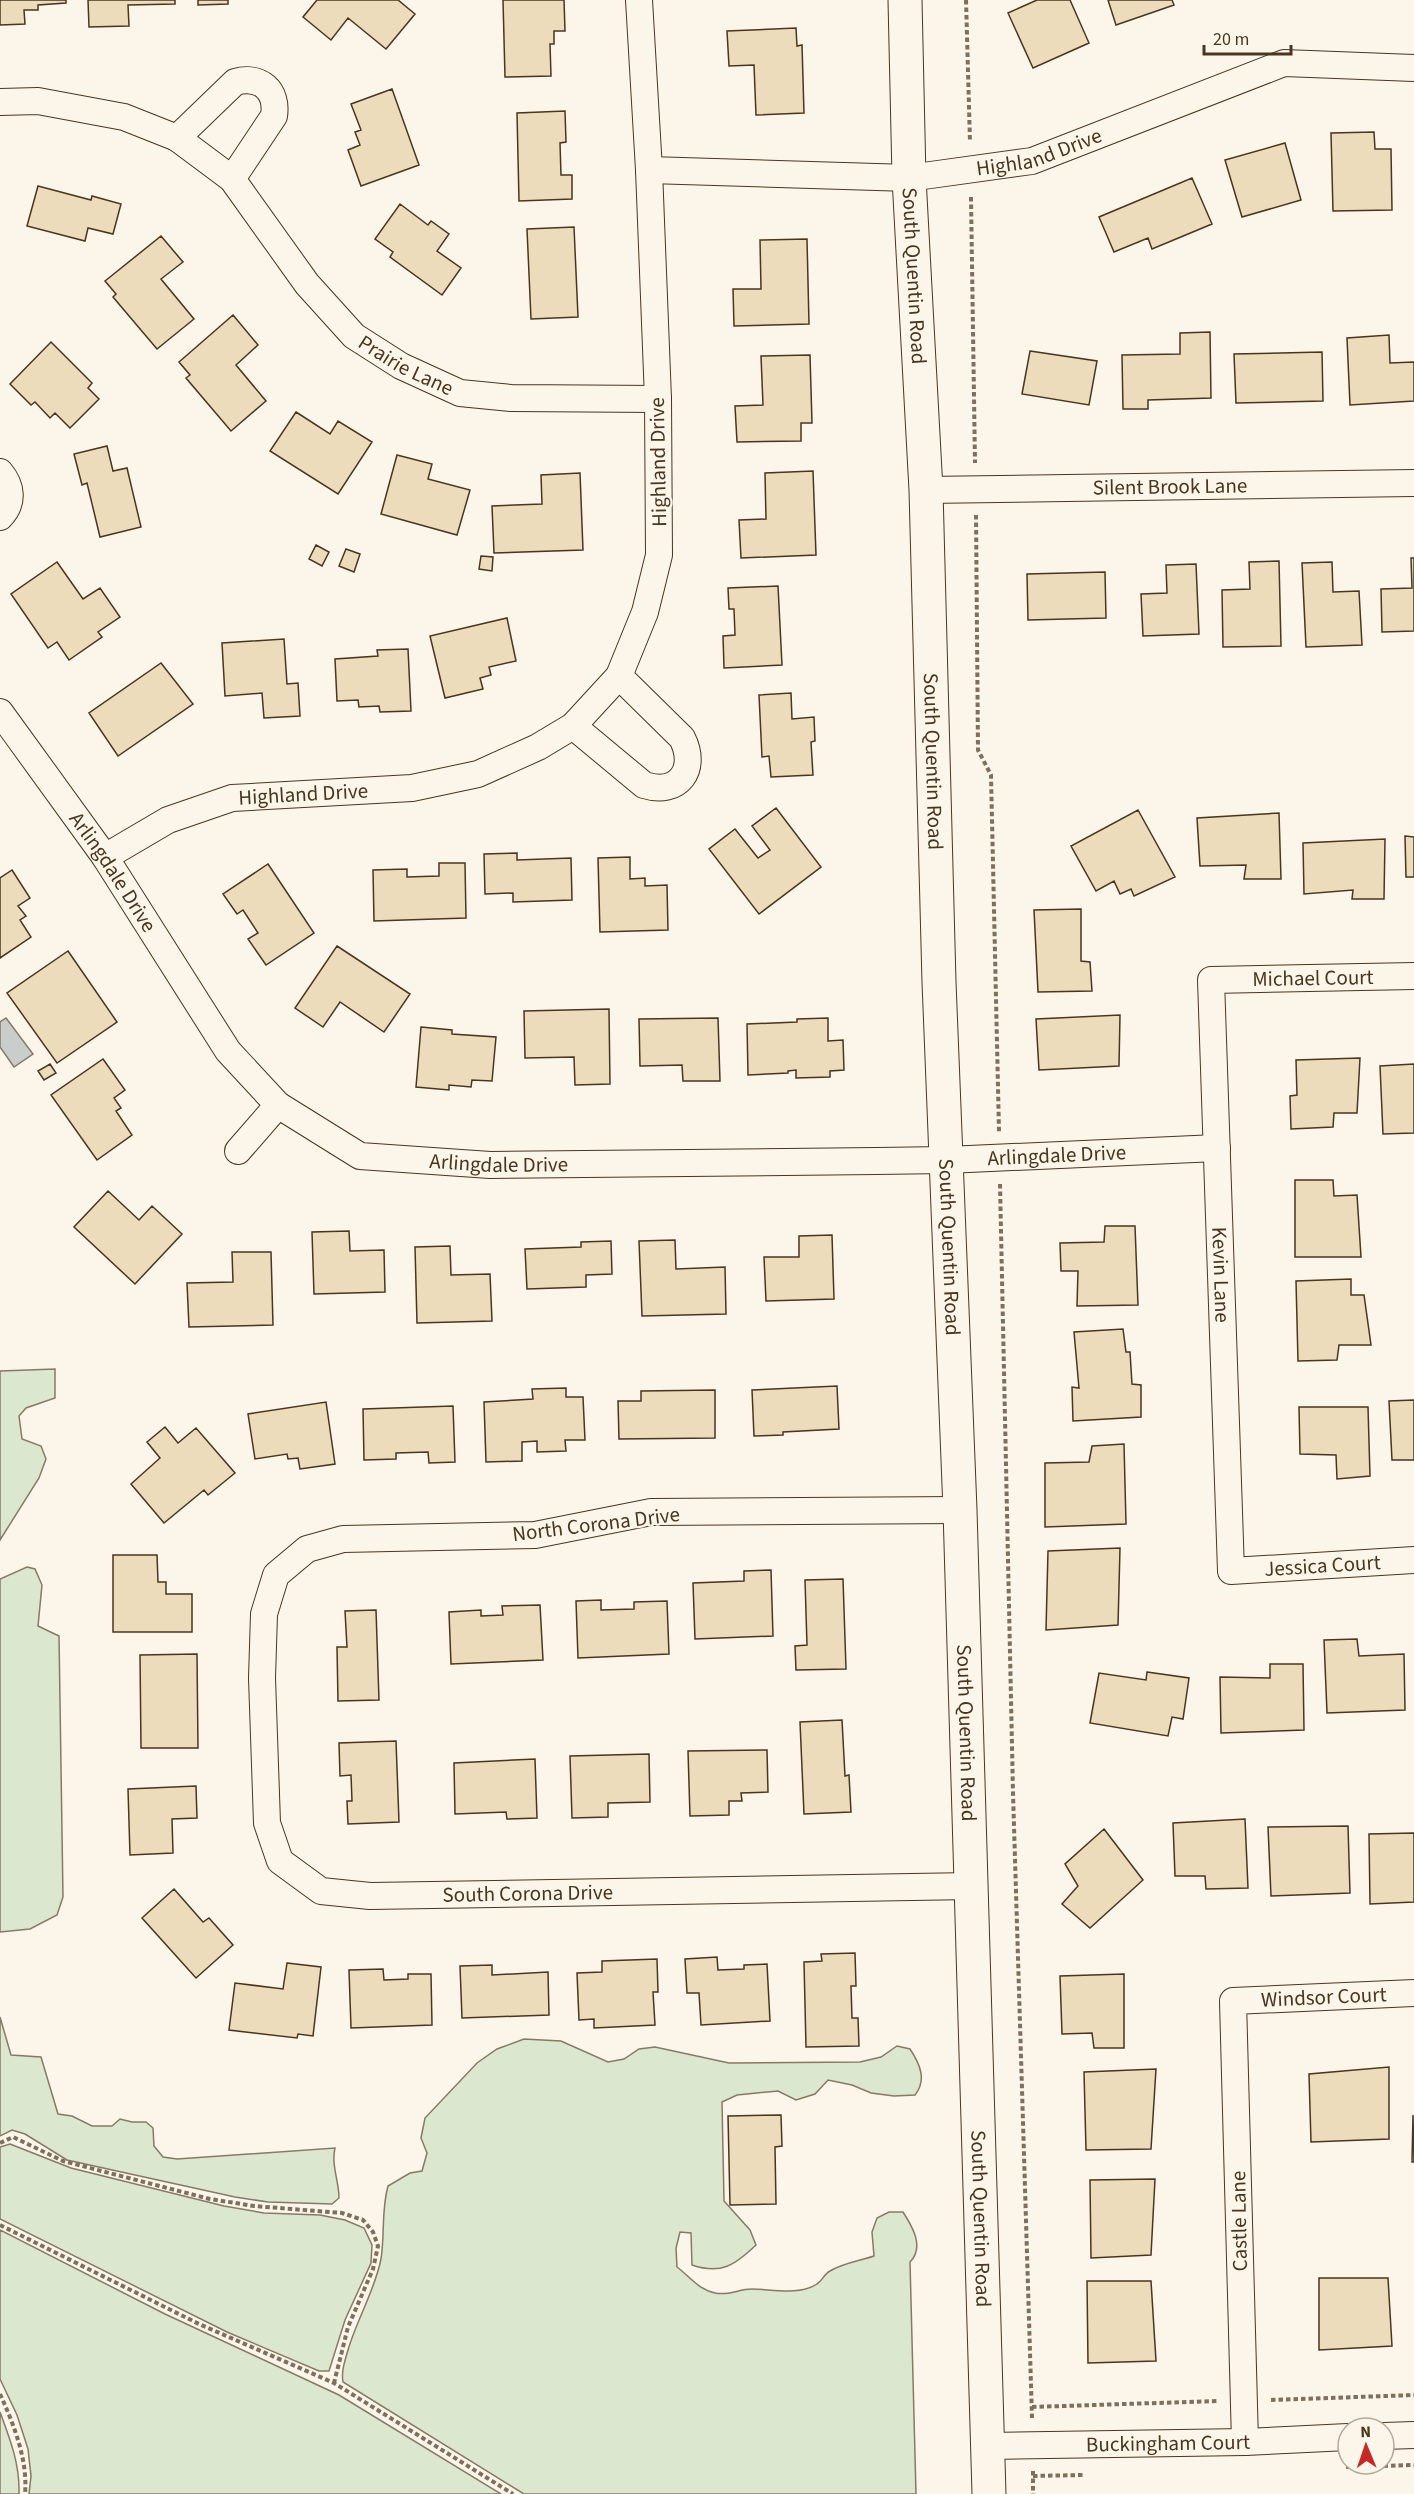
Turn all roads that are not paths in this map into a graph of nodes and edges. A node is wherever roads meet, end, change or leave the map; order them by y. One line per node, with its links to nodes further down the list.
1 (639, 0): 6 (street, Highland Drive)
2 (905, 0): 7 (main road, South Quentin Road)
3 (1414, 68): 7 (street, Highland Drive)
4 (0, 102): 5 (street, Prairie Lane)
5 (177, 138): 8 (street, Prairie Lane); 8 (street)
6 (649, 170): 7 (street, Highland Drive); 9 (street, Highland Drive)
7 (909, 178): 12 (main road, South Quentin Road)
8 (232, 179): 9 (street, Prairie Lane)
9 (658, 399): 14 (street, Highland Drive)
10 (0, 472): 13 (street)
11 (1414, 483): 12 (street, Silent Brook Lane)
12 (926, 490): 23 (main road, South Quentin Road)
13 (0, 517)
14 (619, 675): 16 (street, Highland Drive); 16 (street)
15 (0, 712): 17 (street, Arlingdale Drive)
16 (573, 726): 17 (street, Highland Drive)
17 (105, 857): 20 (street, Arlingdale Drive)
18 (1414, 976): 19 (street, Michael Court)
19 (1212, 980): 21 (street, Kevin Lane)
20 (279, 1105): 22 (street); 23 (street, Arlingdale Drive)
21 (1217, 1148): 23 (street, Arlingdale Drive); 26 (street, Kevin Lane)
22 (238, 1151)
23 (947, 1160): 24 (main road, South Quentin Road)
24 (960, 1510): 27 (street, North Corona Drive); 28 (main road, South Quentin Road)
25 (1414, 1560): 26 (street, Jessica Court)
26 (1231, 1571)
27 (262, 1678): 28 (street, South Corona Drive)
28 (972, 1886): 35 (main road, South Quentin Road)
29 (1414, 1993): 30 (street, Windsor Court)
30 (1233, 2001): 34 (street, Castle Lane)
31 (1414, 2435): 32 (street)
32 (1396, 2436)
33 (1336, 2438): 34 (street, Buckingham Court)
34 (1245, 2442): 35 (street, Buckingham Court)
35 (988, 2446): 36 (main road, South Quentin Road)
36 (989, 2494)

